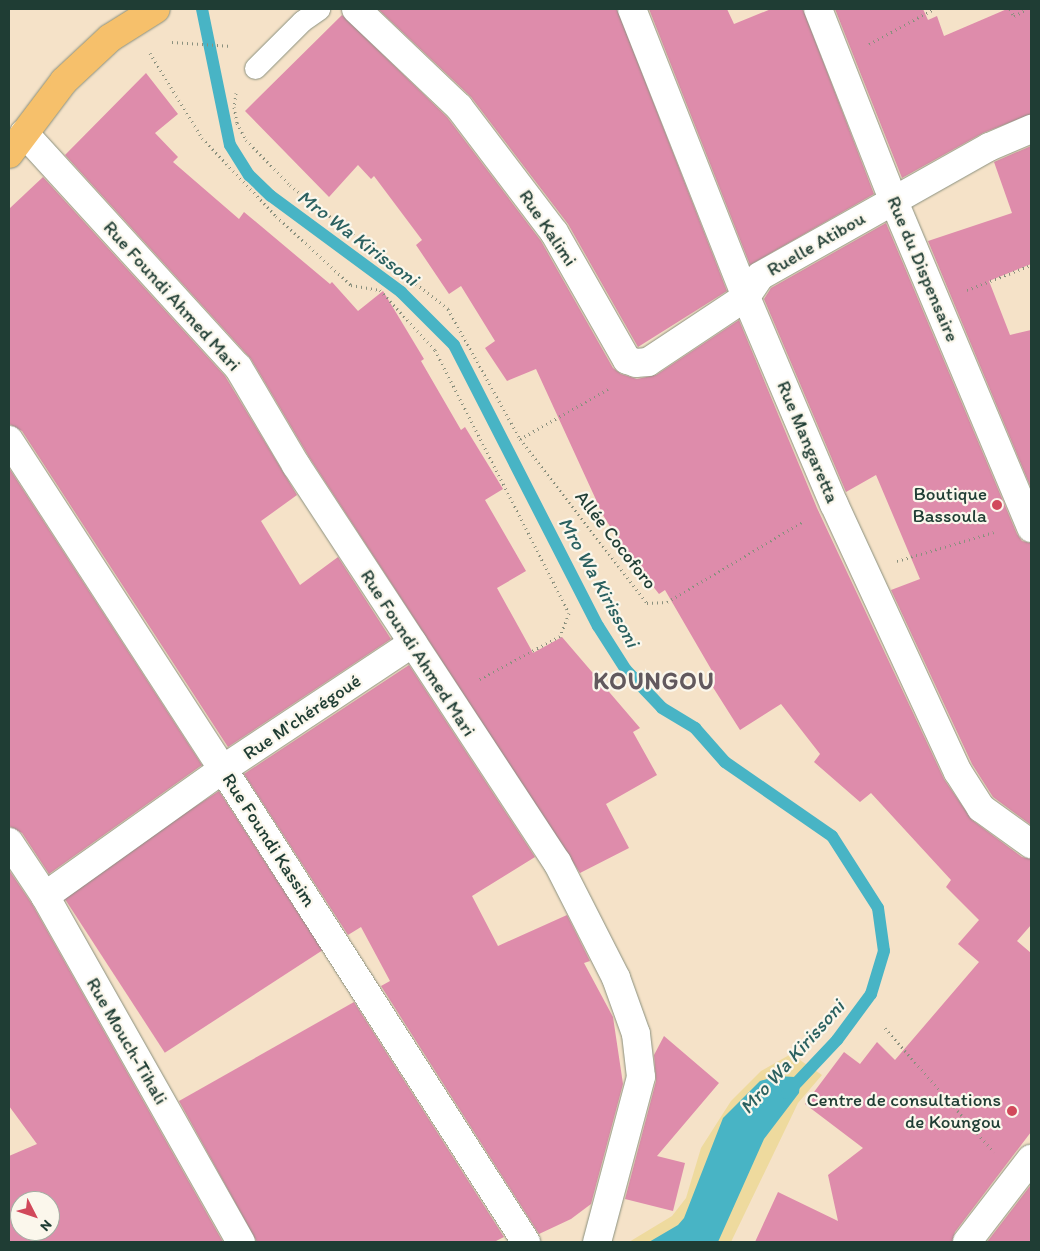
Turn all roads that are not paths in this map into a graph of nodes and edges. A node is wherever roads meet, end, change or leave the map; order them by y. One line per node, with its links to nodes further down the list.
1 (156, 9): 8 (main road)
2 (319, 9): 6 (lane)
3 (356, 9): 10 (street, Rue Kalimi)
4 (632, 9): 10 (street, Rue Mangaretta)
5 (818, 9): 9 (street, Rue du Dispensaire)
6 (255, 68)
7 (1031, 129): 9 (street, Ruelle Atibou)
8 (16, 143): 13 (street, Rue Foundi Ahmed Mari)
9 (894, 199): 10 (street, Ruelle Atibou); 12 (street, Rue du Dispensaire)
10 (746, 297): 16 (street, Rue Mangaretta)
11 (9, 440): 14 (street, Rue Foundi Kassim)
12 (1030, 525)
13 (413, 643): 14 (street, Rue M'chérégoué); 21 (street, Rue Foundi Ahmed Mari)
14 (224, 769): 17 (street, Rue M'chérégoué); 20 (street, Rue Foundi Kassim)
15 (9, 842): 17 (street, Rue Mouch-Tihali)
16 (1031, 844)
17 (45, 896): 19 (street, Rue Mouch-Tihali)
18 (1024, 1168): 22 (street)
19 (241, 1242)
20 (526, 1242)
21 (597, 1242)
22 (967, 1242)

